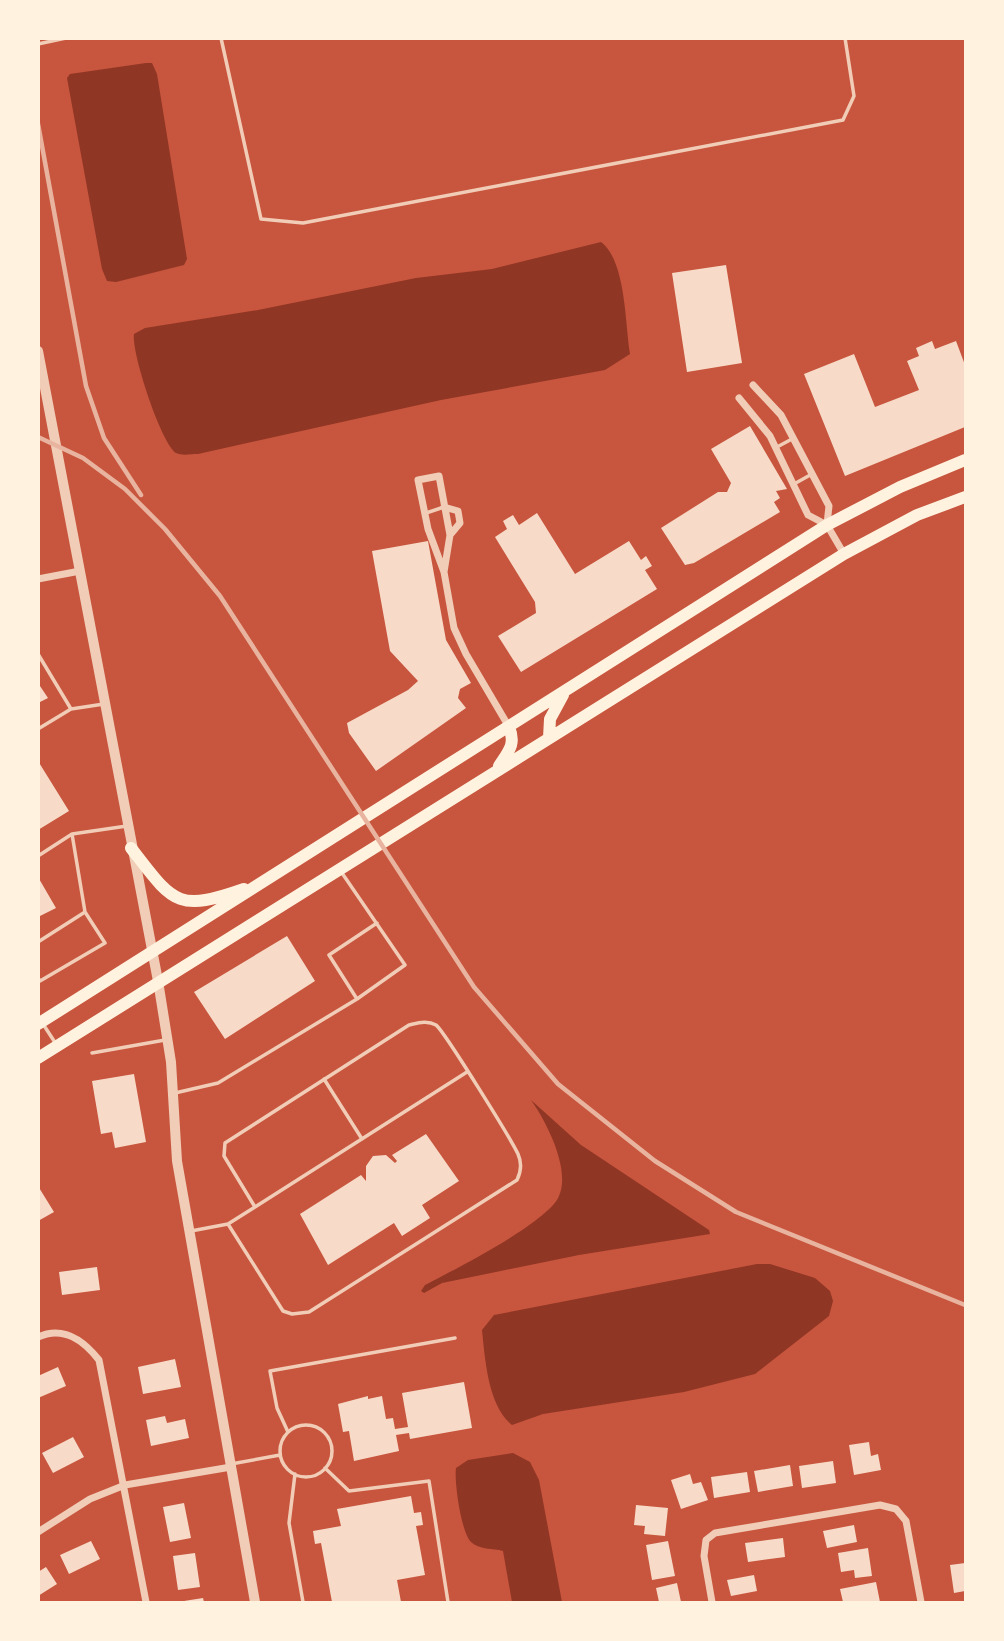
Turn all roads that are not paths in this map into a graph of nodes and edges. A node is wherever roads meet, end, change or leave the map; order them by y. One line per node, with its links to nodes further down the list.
1 (66, 38): 4 (lane)
2 (221, 38): 3 (lane)
3 (845, 38)
4 (38, 44)
5 (38, 351): 19 (street)
6 (753, 385): 8 (street)
7 (739, 398): 9 (street)
8 (793, 439): 9 (lane); 11 (street)
9 (776, 448): 12 (street)
10 (965, 460): 16 (main road)
11 (812, 474): 12 (lane); 16 (street)
12 (793, 484): 16 (street)
13 (965, 497): 18 (main road)
14 (444, 507): 15 (lane); 15 (street); 17 (street); 17 (street)
15 (425, 513): 20 (street)
16 (827, 525): 18 (street); 23 (main road)
17 (450, 535): 20 (street)
18 (844, 554): 28 (main road)
19 (80, 570): 21 (street); 24 (street)
20 (444, 572): 26 (street)
21 (38, 579)
22 (38, 654): 25 (lane)
23 (568, 689): 26 (main road); 28 (main road)
24 (105, 703): 25 (lane); 30 (street)
25 (71, 709): 27 (lane)
26 (509, 727): 29 (main road); 35 (main road)
27 (38, 729)
28 (549, 738): 29 (main road)
29 (494, 772): 34 (main road)
30 (127, 826): 31 (lane); 32 (street)
31 (72, 834): 33 (lane); 36 (lane)
32 (131, 848): 35 (main road); 39 (street)
33 (38, 856)
34 (340, 869): 37 (lane); 41 (main road)
35 (268, 881): 39 (main road)
36 (85, 912): 38 (lane); 40 (lane)
37 (377, 923): 42 (lane); 42 (lane)
38 (38, 942)
39 (152, 953): 41 (street); 43 (main road)
40 (38, 978)
41 (158, 981): 44 (street); 45 (main road)
42 (357, 999): 50 (lane)
43 (39, 1021): 45 (lane)
44 (167, 1040): 46 (lane); 50 (street)
45 (57, 1046): 47 (main road)
46 (92, 1053)
47 (38, 1058)
48 (467, 1072): 49 (lane); 51 (lane); 53 (lane)
49 (324, 1079): 51 (lane); 52 (lane)
50 (173, 1093): 54 (street)
51 (362, 1139): 52 (lane)
52 (255, 1207): 53 (lane)
53 (229, 1224): 54 (lane)
54 (189, 1231): 59 (street)
55 (38, 1337): 62 (street)
56 (455, 1338): 57 (lane)
57 (288, 1432): 58 (lane); 60 (lane)
58 (281, 1455): 59 (lane); 61 (lane)
59 (230, 1466): 62 (street); 65 (street)
60 (325, 1468): 61 (lane); 67 (lane)
61 (295, 1474): 66 (lane)
62 (125, 1485): 63 (street); 64 (street)
63 (38, 1532)
64 (146, 1602)
65 (255, 1602)
66 (303, 1602)
67 (448, 1602)
68 (712, 1602): 69 (street)
69 (921, 1602)

